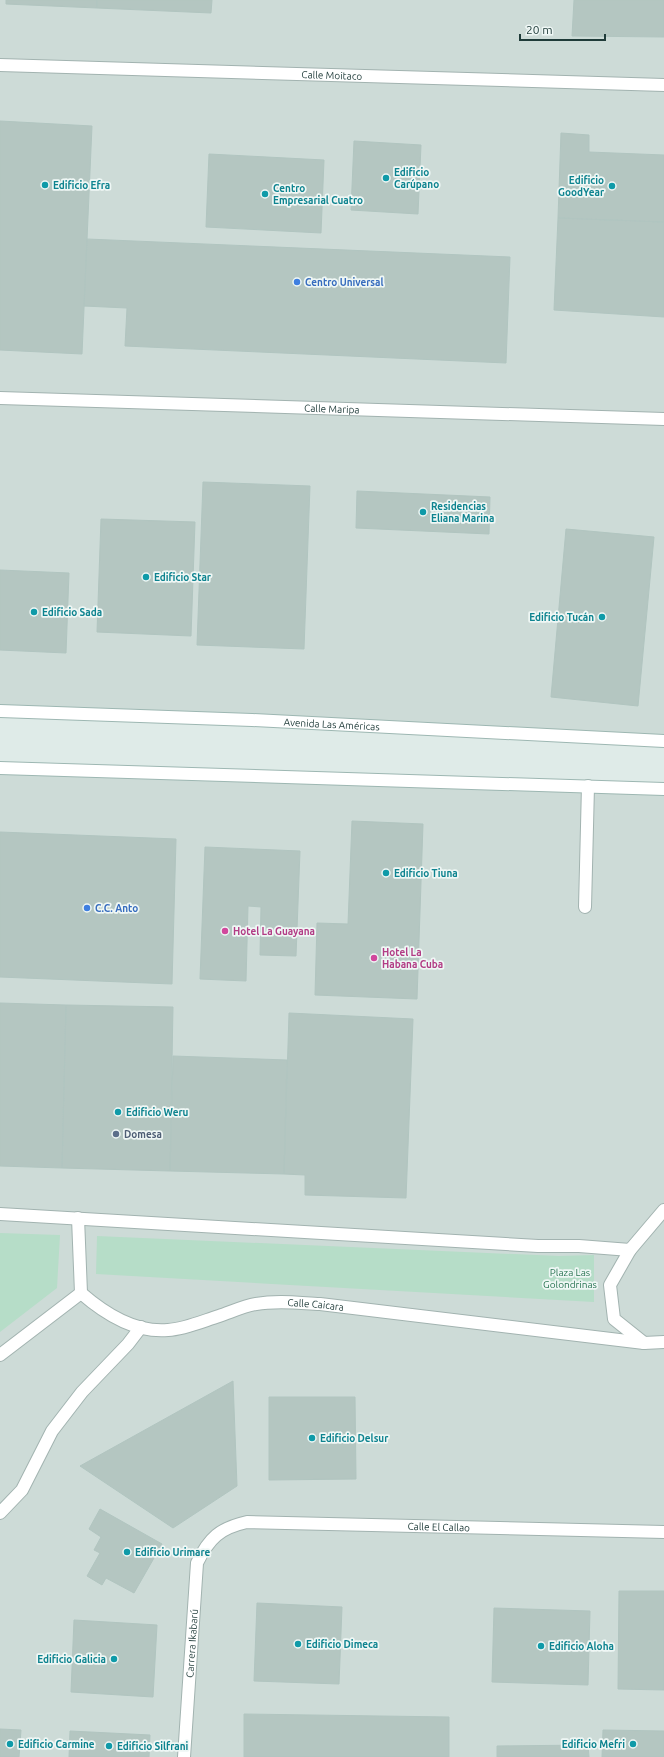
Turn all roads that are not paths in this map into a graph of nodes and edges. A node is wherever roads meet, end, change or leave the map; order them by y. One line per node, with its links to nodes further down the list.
1 (0, 65): 2 (street, Calle Moitaco)
2 (664, 85)
3 (0, 398): 4 (street, Calle Maripa)
4 (664, 419)
5 (0, 711): 6 (street, Avenida Las Américas)
6 (664, 742)
7 (0, 768): 8 (street)
8 (588, 786): 9 (street); 10 (street)
9 (664, 789)
10 (586, 907)
11 (664, 1210): 14 (street)
12 (0, 1214): 13 (street)
13 (78, 1218): 14 (street); 15 (street)
14 (630, 1250): 18 (street)
15 (81, 1293): 16 (street, Calle Caicara); 19 (street)
16 (141, 1327): 18 (street, Calle Caicara); 20 (street)
17 (664, 1342): 18 (street, Calle Caicara)
18 (644, 1343)
19 (0, 1354)
20 (0, 1513)
21 (664, 1532): 22 (street, Calle El Callao)
22 (216, 1534): 23 (street, Carrera Ikabarú)
23 (184, 1757)

